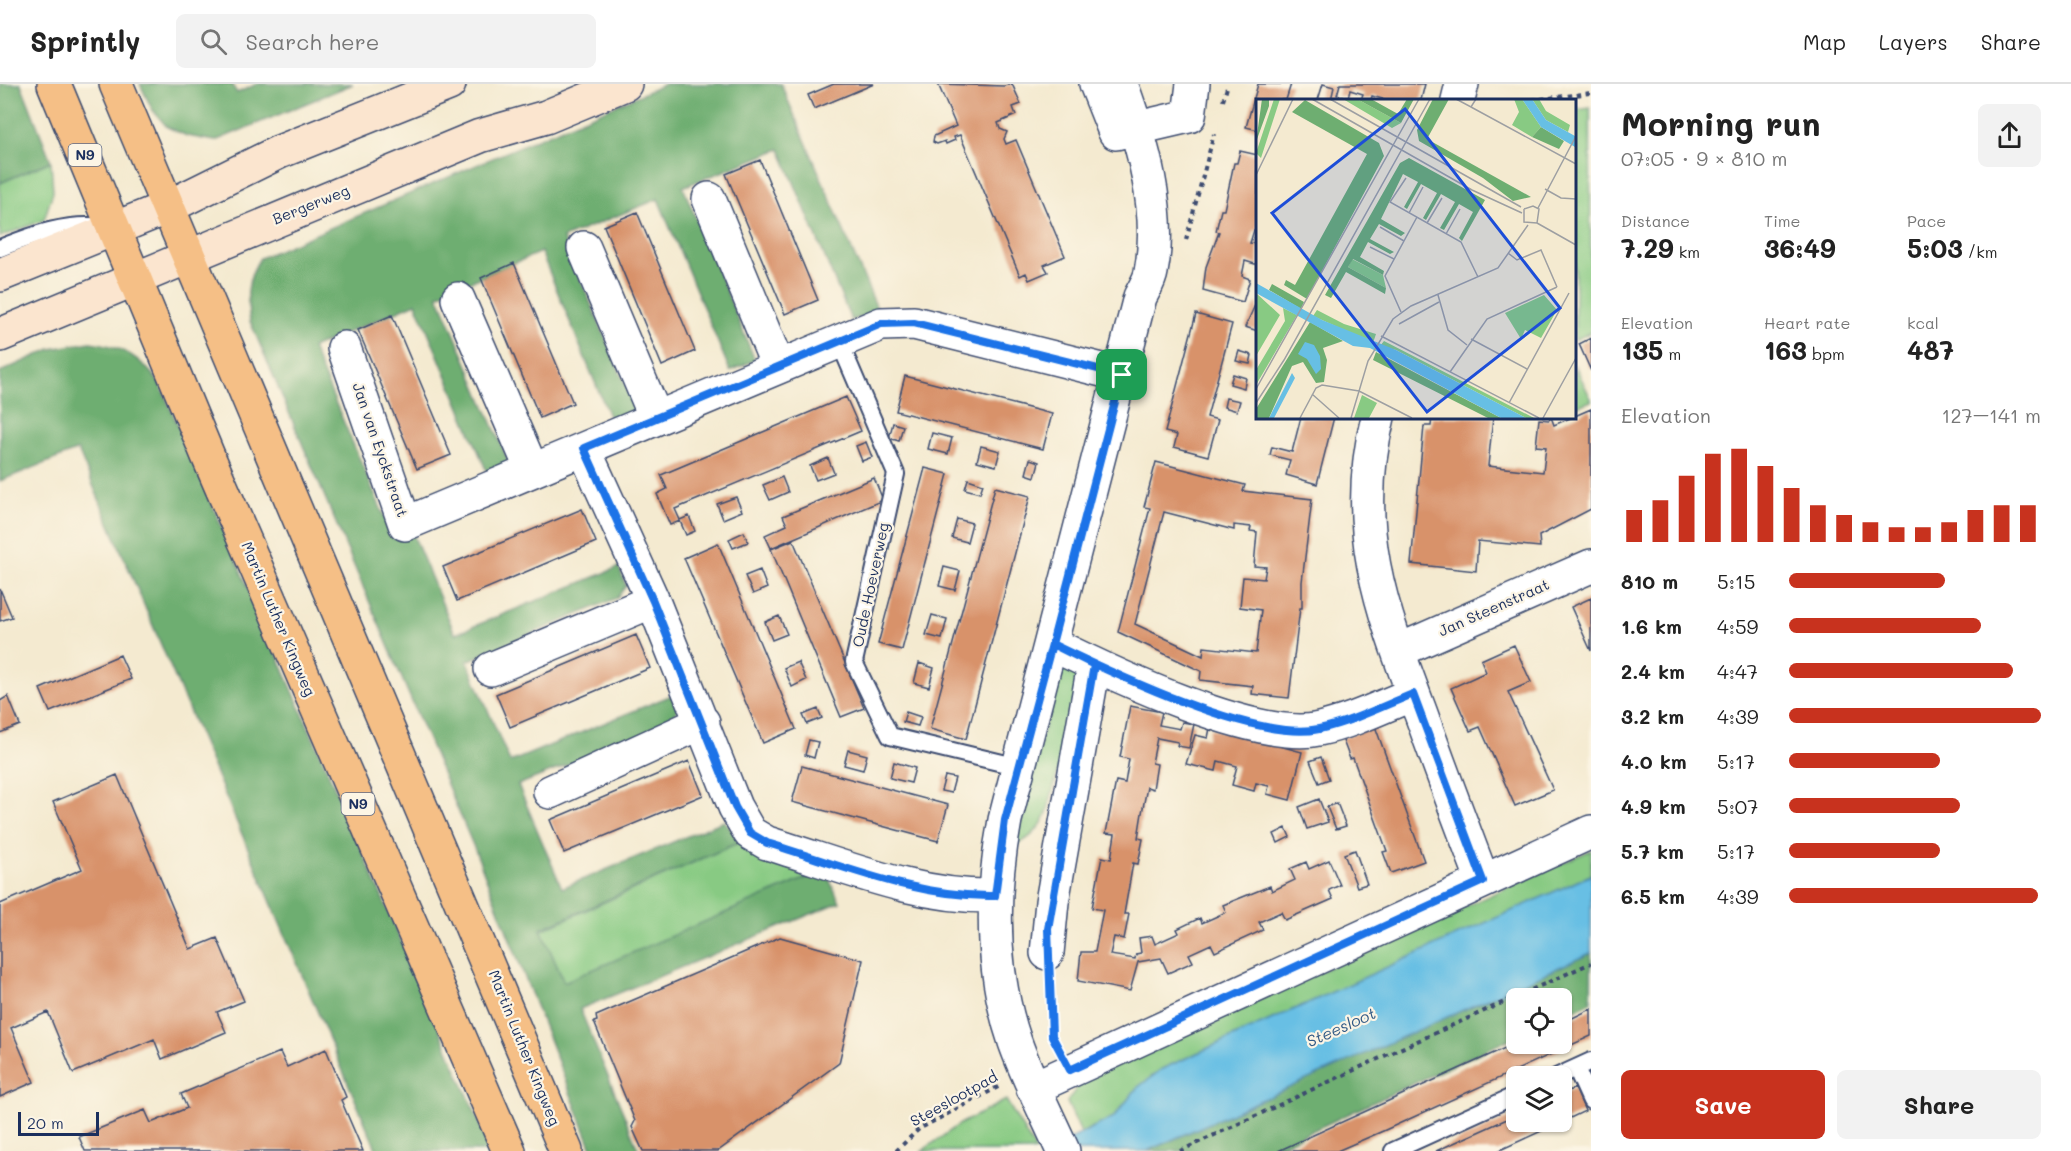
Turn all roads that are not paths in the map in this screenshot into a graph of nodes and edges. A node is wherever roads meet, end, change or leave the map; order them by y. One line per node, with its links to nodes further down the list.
1 (54, 84): 13 (highway, Martin Luther Kingweg / N9)
2 (116, 84): 12 (highway, Martin Luther Kingweg)
3 (449, 84): 12 (main road)
4 (625, 84): 16 (main road, Bergerweg)
5 (1096, 84): 10 (street)
6 (1121, 84): 10 (street)
7 (1193, 84): 10 (street)
8 (1462, 84): 9 (street)
9 (1458, 99)
10 (1126, 131): 24 (street)
11 (710, 199): 23 (street)
12 (168, 207): 13 (main road); 16 (highway, Martin Luther Kingweg)
13 (113, 228): 14 (lane); 17 (main road); 18 (highway, Martin Luther Kingweg / N9)
14 (0, 248)
15 (584, 248): 25 (street)
16 (190, 255): 18 (main road, Bergerweg); 50 (highway, Martin Luther Kingweg)
17 (0, 275)
18 (135, 278): 20 (main road, Bergerweg); 49 (highway, Martin Luther Kingweg / N9)
19 (458, 299): 28 (street)
20 (0, 335)
21 (838, 341): 23 (street, Jan van Eyckstraat); 24 (street, Jan van Eyckstraat); 37 (lane, Oude Hoeverweg)
22 (344, 348): 28 (street, Jan van Eyckstraat)
23 (778, 366): 25 (street, Jan van Eyckstraat)
24 (1122, 375): 31 (street)
25 (656, 418): 27 (street, Jan van Eyckstraat)
26 (1378, 418): 32 (street)
27 (584, 448): 28 (street, Jan van Eyckstraat); 30 (street)
28 (532, 470)
29 (1591, 566): 32 (street, Jan Steenstraat)
30 (653, 601): 34 (street); 36 (street)
31 (1052, 644): 33 (street); 37 (street)
32 (1398, 651): 35 (street)
33 (1094, 665): 35 (street); 42 (street)
34 (491, 669)
35 (1413, 694): 40 (street)
36 (703, 722): 38 (street); 41 (street)
37 (1019, 767): 41 (street)
38 (550, 792)
39 (1591, 832): 40 (street)
40 (1483, 881): 44 (street)
41 (995, 896): 44 (street)
42 (1047, 953)
43 (1584, 1064): 46 (lane)
44 (1030, 1080): 47 (street)
45 (1506, 1100): 48 (lane)
46 (1591, 1101)
47 (1061, 1147)
48 (1398, 1150)
49 (509, 1151)
50 (566, 1151)

